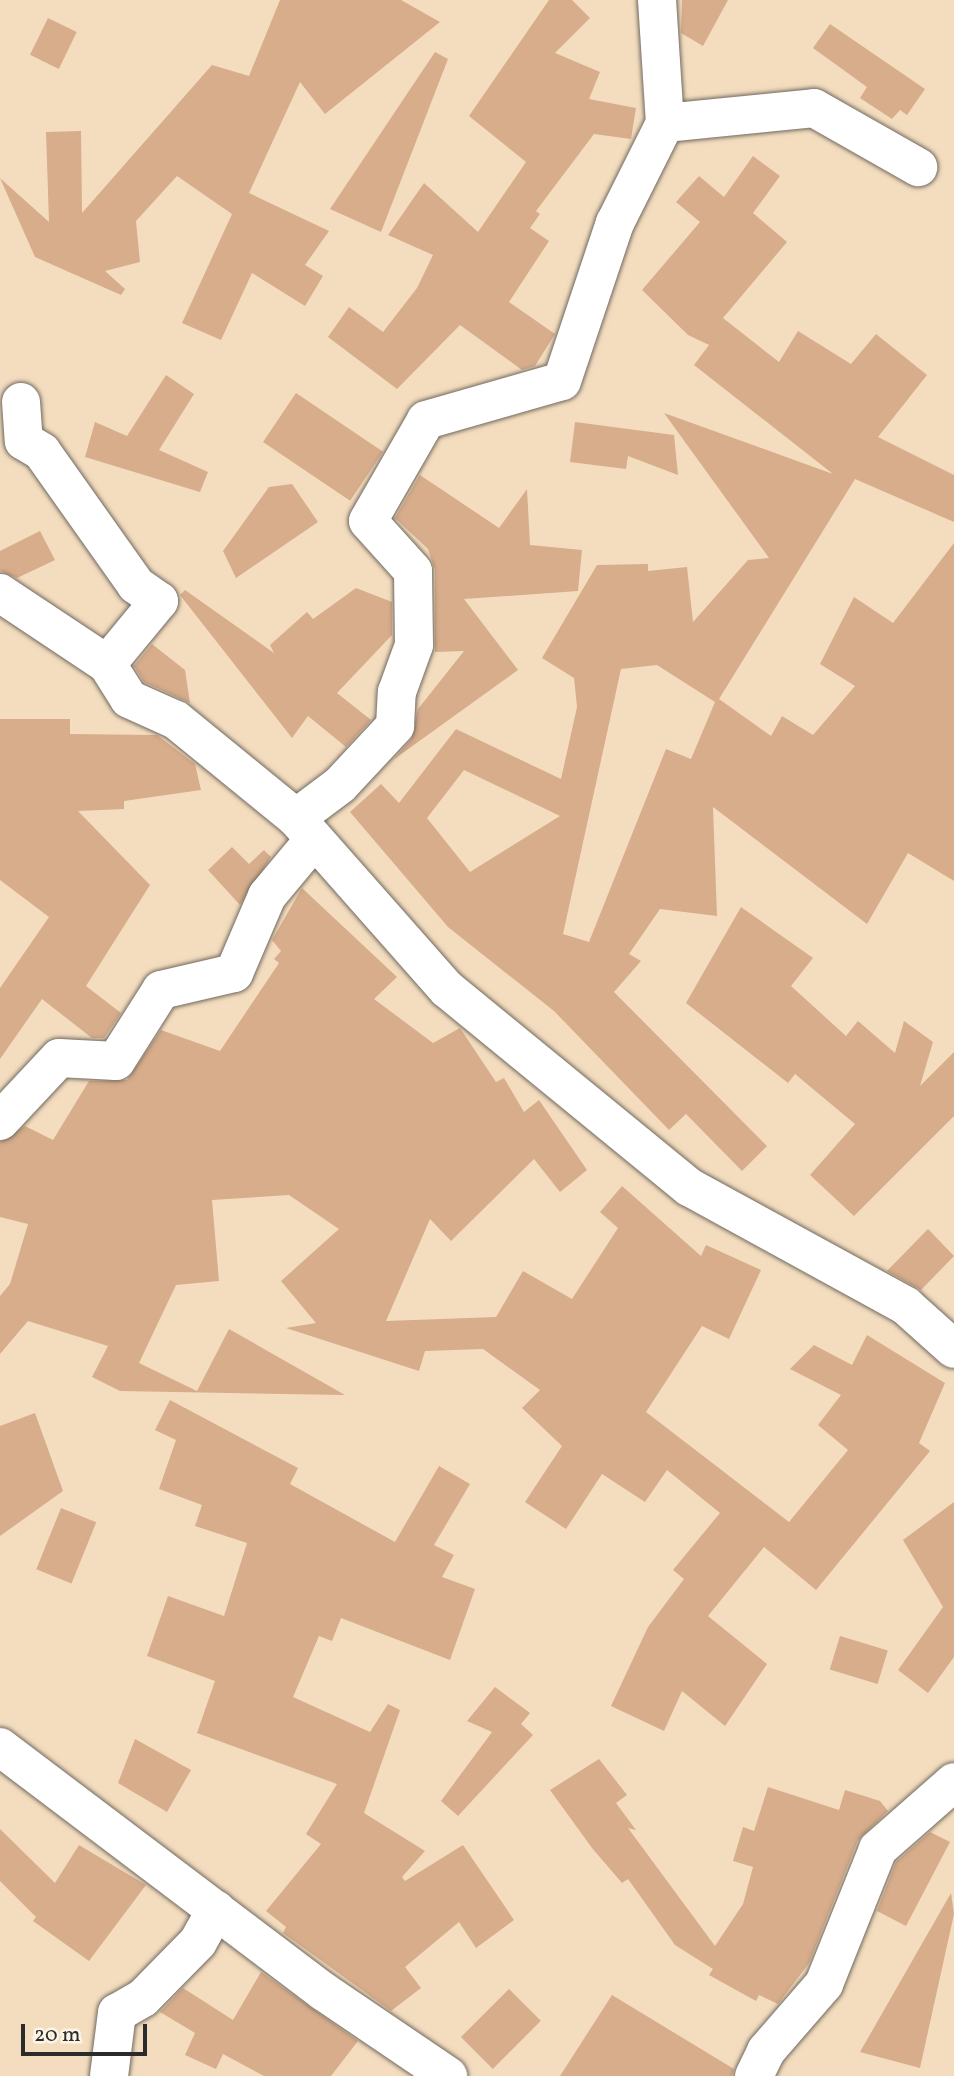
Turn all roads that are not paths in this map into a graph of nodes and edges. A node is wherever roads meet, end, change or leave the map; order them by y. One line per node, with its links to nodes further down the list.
1 (657, 0): 2 (street)
2 (665, 123): 3 (street); 7 (street)
3 (918, 167)
4 (21, 402): 6 (street)
5 (0, 593): 6 (street)
6 (107, 664): 7 (street)
7 (304, 830): 8 (street); 9 (street)
8 (0, 1121)
9 (954, 1349)
10 (0, 1747): 12 (street)
11 (954, 1782): 15 (street)
12 (216, 1910): 13 (street); 14 (street)
13 (109, 2076)
14 (447, 2076)
15 (754, 2076)

